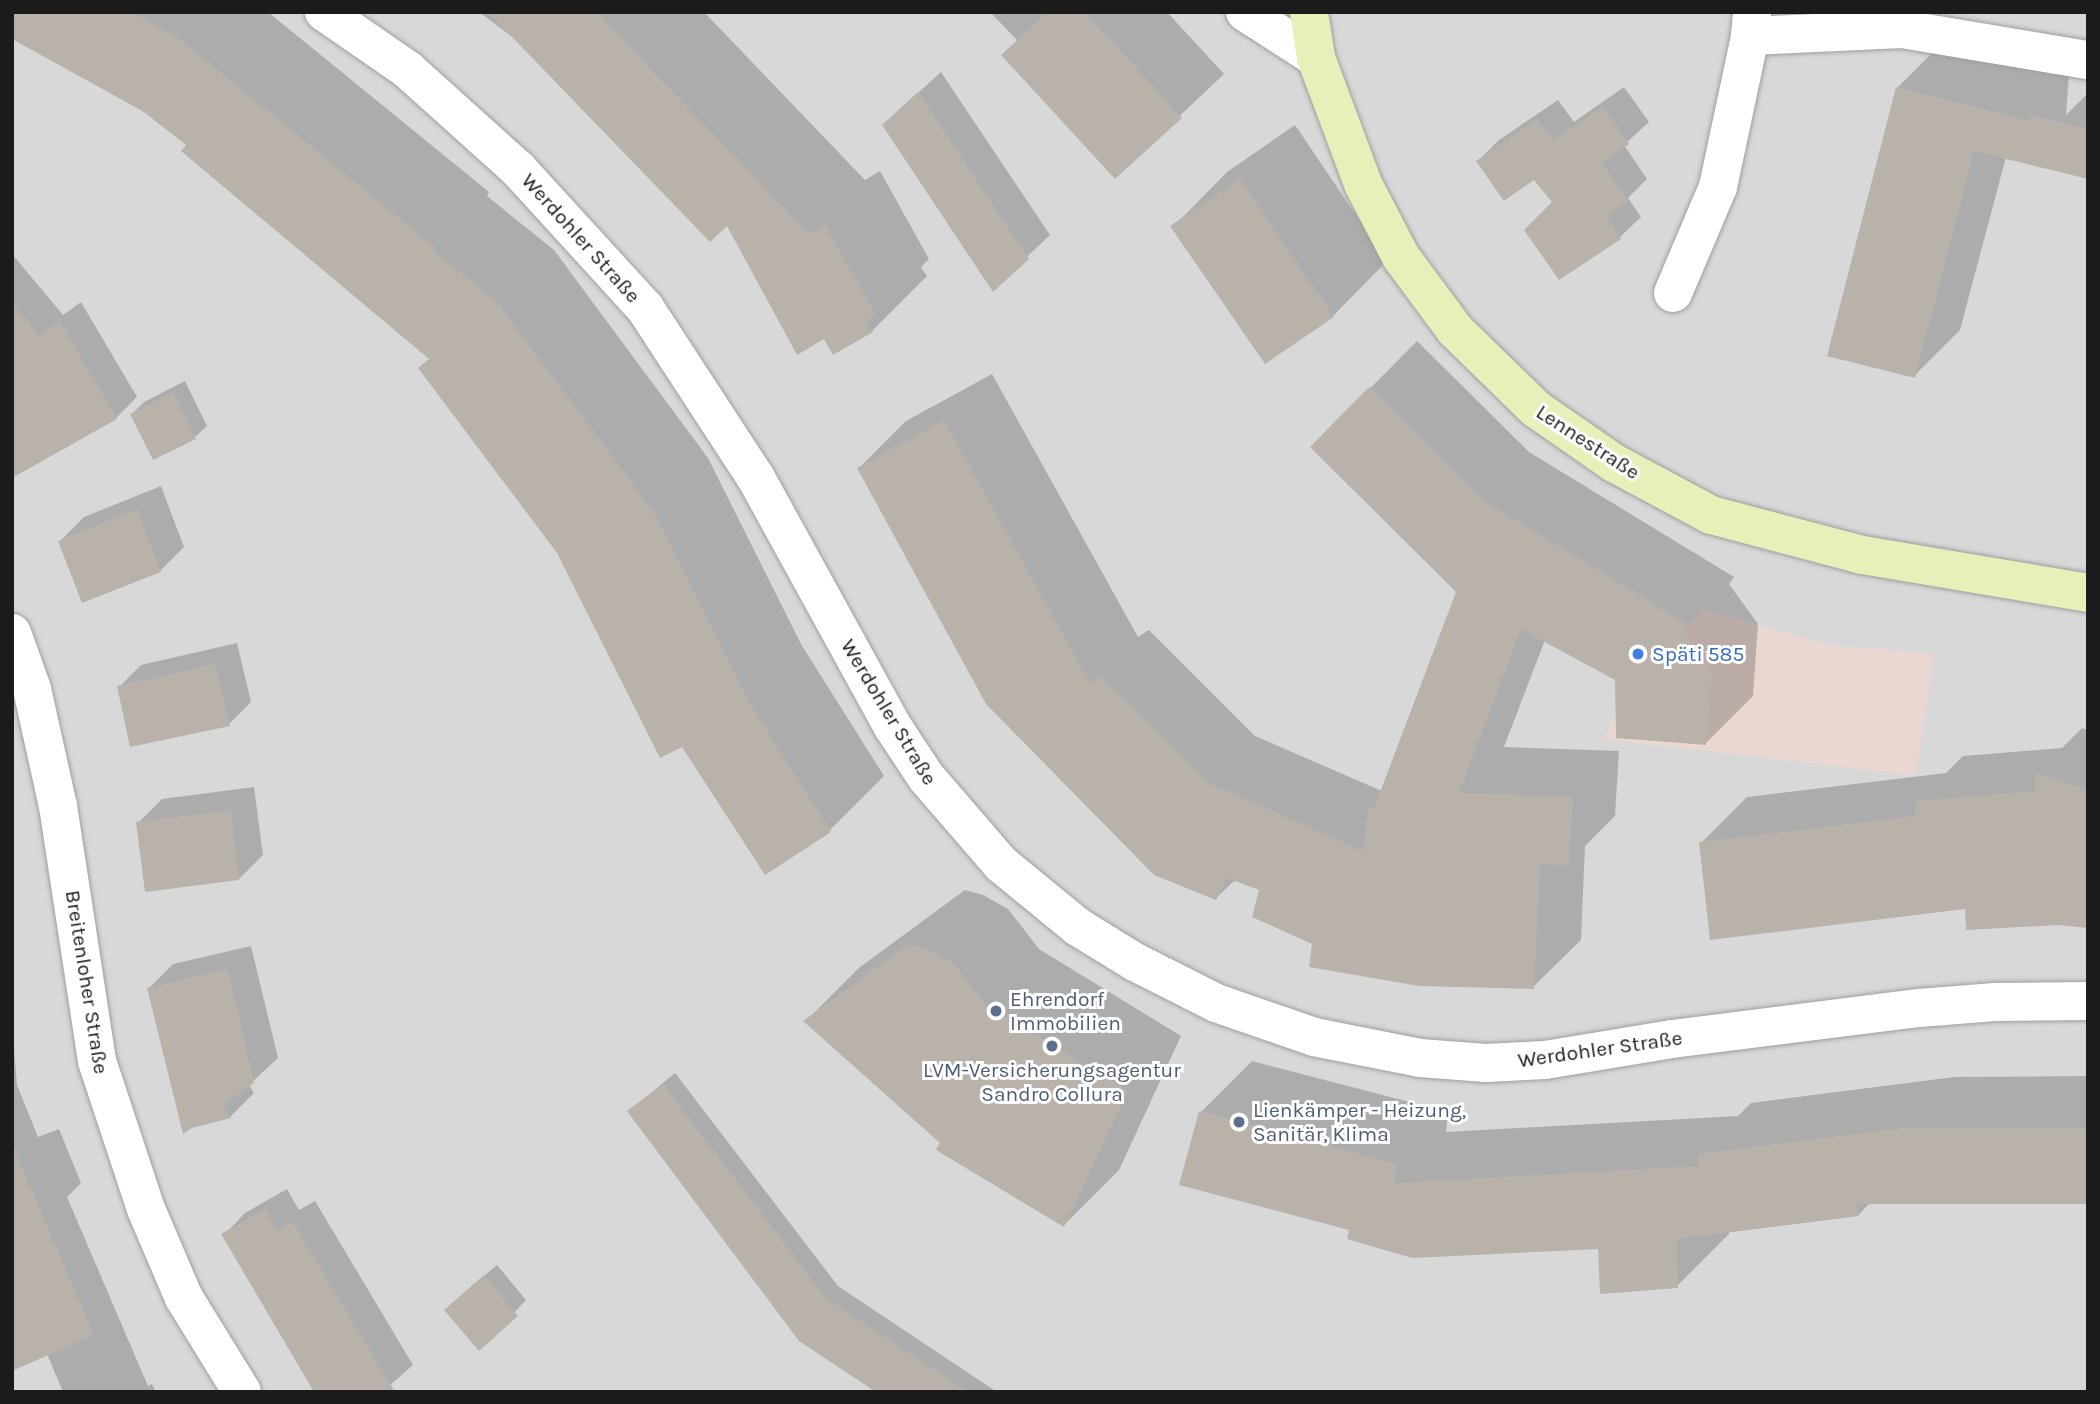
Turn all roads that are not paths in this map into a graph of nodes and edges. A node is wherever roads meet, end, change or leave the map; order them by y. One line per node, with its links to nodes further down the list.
1 (324, 12): 10 (street, Werdohler Straße)
2 (1245, 12): 5 (street)
3 (1309, 12): 5 (main road, Lennestraße)
4 (1751, 24): 6 (street); 7 (street)
5 (1317, 58): 8 (main road, Lennestraße)
6 (2088, 60)
7 (1673, 293)
8 (2088, 593)
9 (12, 633): 11 (street, Breitenloher Straße)
10 (2088, 1001)
11 (242, 1392)

